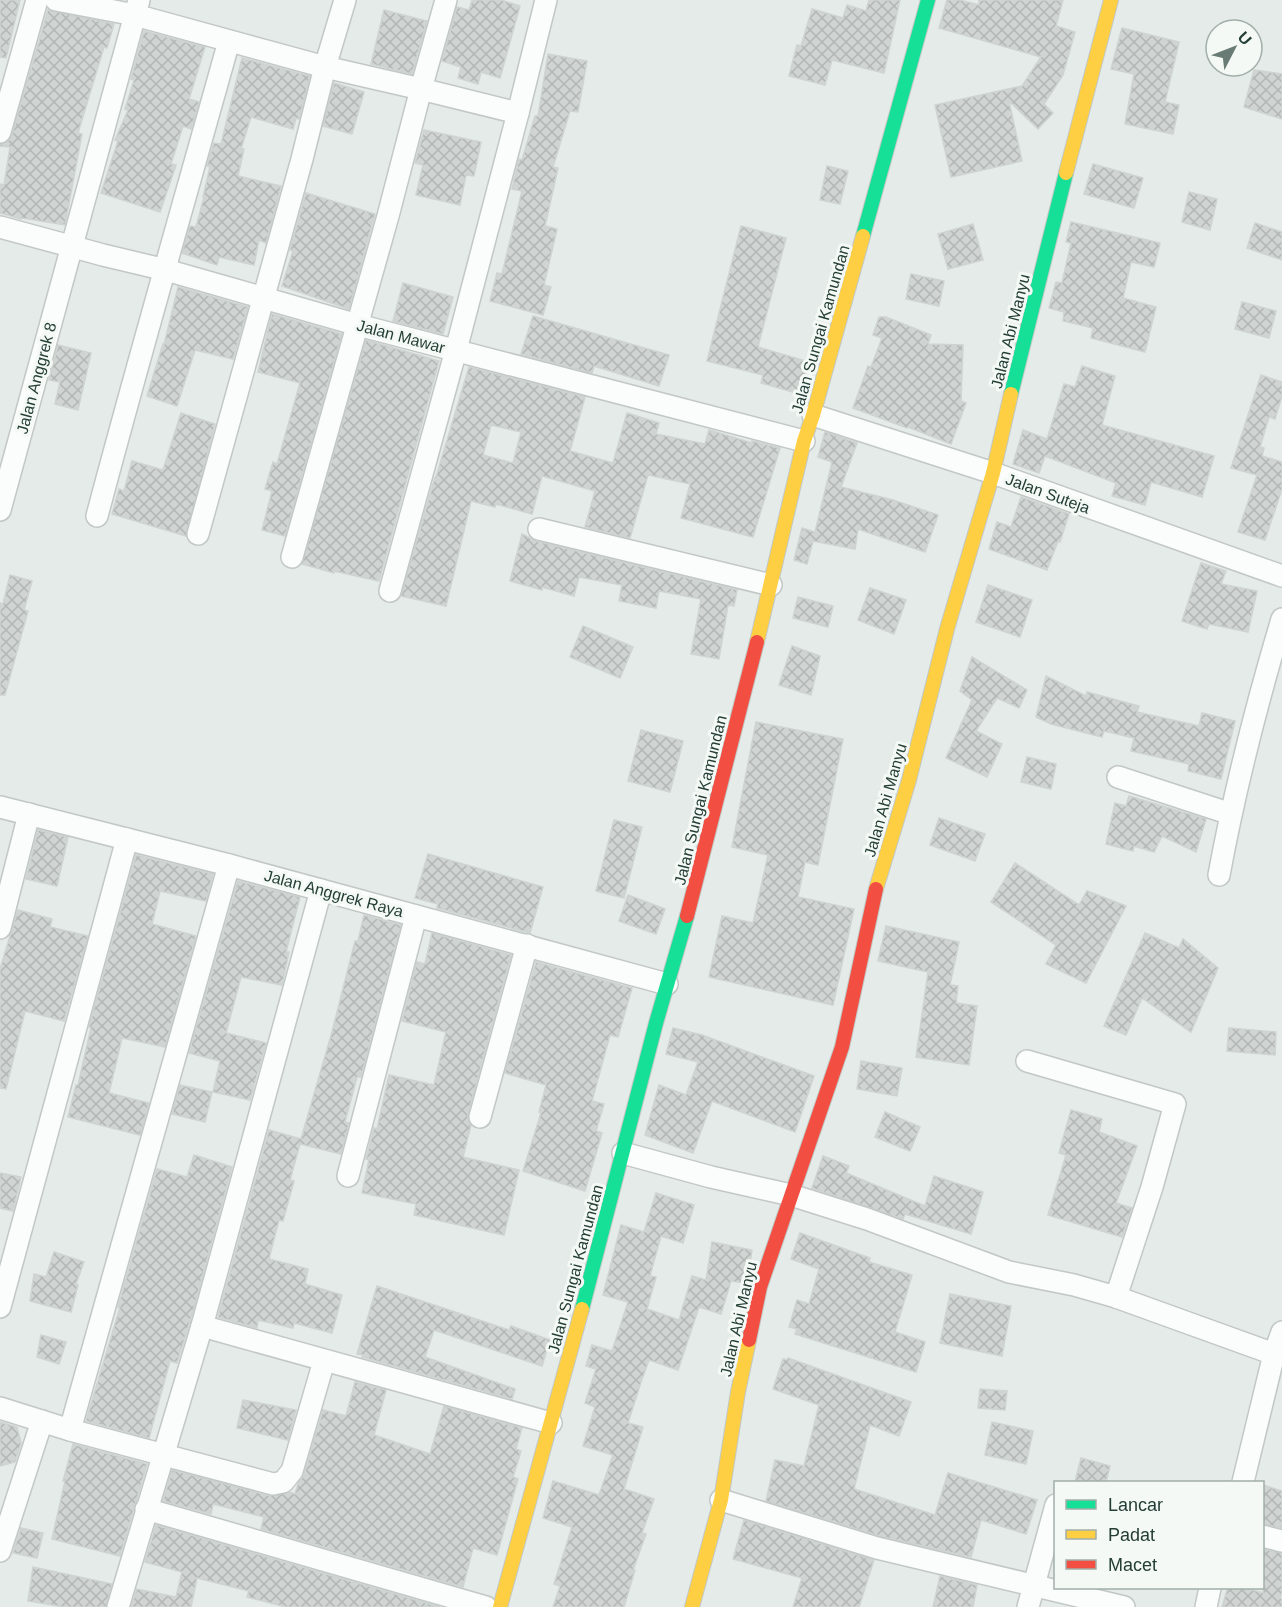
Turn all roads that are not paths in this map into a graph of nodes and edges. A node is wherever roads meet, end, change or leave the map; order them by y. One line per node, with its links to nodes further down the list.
1 (37, 0): 13 (street)
2 (56, 0): 8 (street)
3 (345, 0): 10 (street)
4 (446, 0): 11 (street)
5 (546, 0): 12 (street)
6 (928, 0): 20 (main road, Jalan Sungai Kamundan)
7 (1111, 0): 22 (main road, Jalan Abi Manyu)
8 (137, 7): 9 (street); 15 (street, Jalan Anggrek 8)
9 (229, 41): 10 (street); 16 (street)
10 (325, 67): 11 (street); 17 (street)
11 (421, 89): 12 (street); 18 (street)
12 (518, 113): 19 (street)
13 (0, 132)
14 (0, 226): 15 (street, Jalan Mawar)
15 (71, 246): 16 (street, Jalan Mawar); 23 (street, Jalan Anggrek 8)
16 (166, 270): 17 (street, Jalan Mawar); 24 (street)
17 (264, 298): 18 (street, Jalan Mawar); 26 (street)
18 (358, 325): 19 (street, Jalan Mawar); 27 (street)
19 (456, 350): 21 (street, Jalan Mawar); 30 (street)
20 (813, 415): 21 (main road, Jalan Sungai Kamundan); 22 (street, Jalan Suteja)
21 (804, 441): 29 (main road, Jalan Sungai Kamundan)
22 (993, 473): 28 (street, Jalan Suteja); 48 (main road, Jalan Abi Manyu)
23 (0, 510)
24 (97, 516)
25 (538, 529): 29 (street)
26 (198, 534)
27 (292, 557)
28 (1282, 576)
29 (771, 585): 43 (main road, Jalan Sungai Kamundan)
30 (390, 591)
31 (1282, 619): 34 (street)
32 (1118, 777): 34 (street)
33 (0, 807): 35 (street, Jalan Anggrek Raya)
34 (1231, 813): 38 (street)
35 (29, 814): 36 (street, Jalan Anggrek Raya); 41 (street)
36 (127, 839): 37 (street, Jalan Anggrek Raya); 50 (street)
37 (229, 865): 39 (street, Jalan Anggrek Raya); 58 (street)
38 (1219, 875)
39 (321, 890): 40 (street, Jalan Anggrek Raya); 51 (street)
40 (416, 916): 42 (street, Jalan Anggrek Raya); 47 (street)
41 (0, 928)
42 (527, 945): 43 (street, Jalan Anggrek Raya); 45 (street)
43 (668, 984): 46 (main road, Jalan Sungai Kamundan)
44 (1027, 1061): 49 (street)
45 (480, 1117)
46 (623, 1153): 48 (street); 57 (main road, Jalan Sungai Kamundan)
47 (348, 1176)
48 (791, 1196): 49 (street); 61 (main road, Jalan Abi Manyu)
49 (1116, 1297): 53 (street)
50 (0, 1307)
51 (202, 1326): 54 (street); 59 (street)
52 (1282, 1332): 53 (street)
53 (1274, 1354): 60 (street)
54 (324, 1361): 57 (street); 59 (street)
55 (0, 1408): 56 (street)
56 (42, 1421): 58 (street); 66 (street)
57 (551, 1423): 71 (main road, Jalan Sungai Kamundan)
58 (70, 1430): 59 (street)
59 (163, 1455): 62 (street)
60 (1243, 1481)
61 (721, 1500): 67 (street); 72 (main road, Jalan Abi Manyu)
62 (146, 1509): 69 (street); 70 (street)
63 (1054, 1512): 67 (street)
64 (1264, 1536): 65 (street)
65 (1282, 1541)
66 (0, 1551)
67 (1035, 1586): 73 (street); 74 (street)
68 (1210, 1589): 75 (street)
69 (118, 1607)
70 (486, 1607)
71 (500, 1607)
72 (692, 1607)
73 (1028, 1607)
74 (1124, 1607)
75 (1206, 1607)

